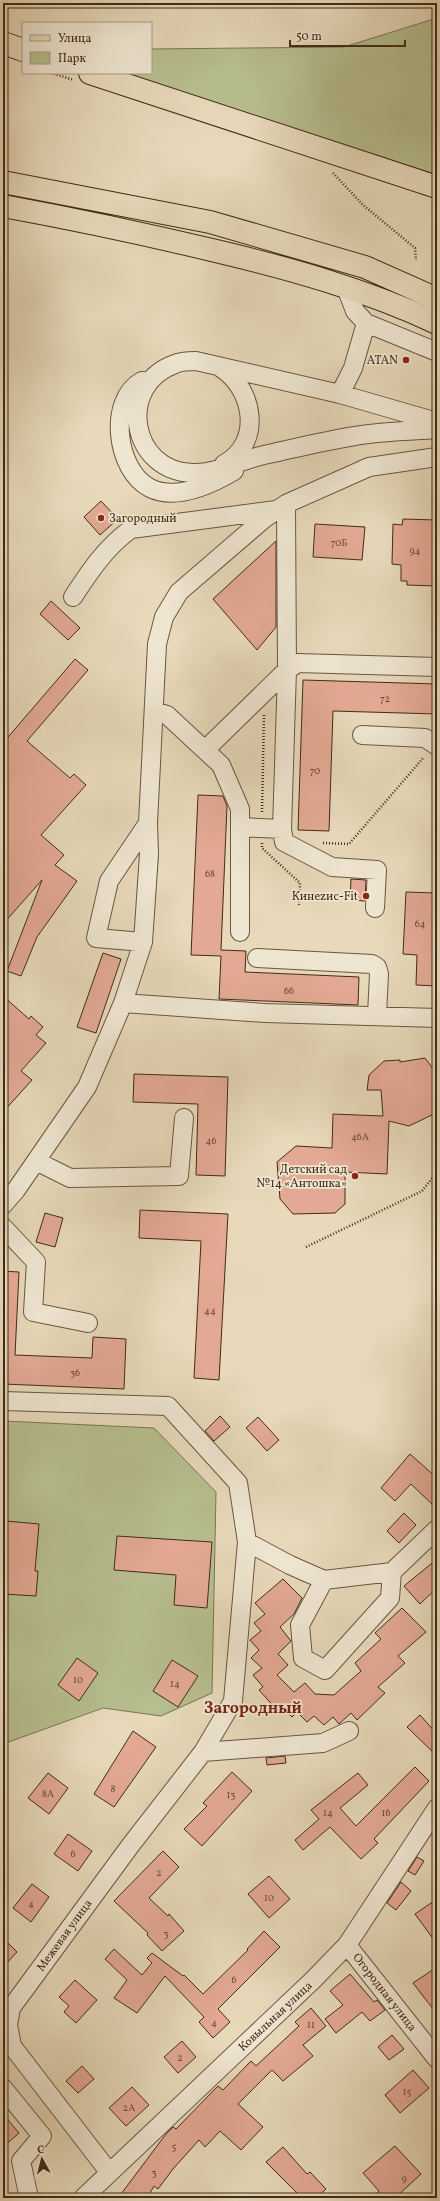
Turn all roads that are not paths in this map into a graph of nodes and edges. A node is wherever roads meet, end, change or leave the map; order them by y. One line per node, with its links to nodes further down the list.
1 (3, 42): 2 (main road)
2 (22, 50)
3 (93, 74): 6 (main road)
4 (3, 168): 8 (main road)
5 (3, 182): 10 (main road)
6 (437, 187)
7 (3, 206): 9 (main road)
8 (437, 283)
9 (345, 285): 11 (main road); 12 (street)
10 (437, 299)
11 (437, 322)
12 (366, 323): 13 (street); 16 (street)
13 (437, 352)
14 (216, 365): 15 (street); 16 (street); 21 (street)
15 (157, 373): 19 (street); 21 (street)
16 (340, 394): 17 (street)
17 (437, 422)
18 (437, 429): 19 (street)
19 (251, 458): 21 (street)
20 (437, 458): 22 (street)
21 (213, 470)
22 (281, 507): 23 (street); 25 (street); 26 (street)
23 (73, 597)
24 (437, 667): 25 (street)
25 (287, 670): 29 (street); 32 (street)
26 (154, 711): 29 (street); 30 (street)
27 (362, 735): 28 (street)
28 (436, 745)
29 (205, 750): 31 (street)
30 (148, 823): 35 (street); 35 (street)
31 (240, 827): 32 (street); 34 (street)
32 (282, 829): 33 (street)
33 (375, 908)
34 (240, 932)
35 (143, 942): 37 (street)
36 (256, 958): 38 (street)
37 (123, 1003): 38 (street); 41 (street)
38 (377, 1015): 39 (street)
39 (437, 1018)
40 (184, 1118): 41 (street)
41 (36, 1161): 42 (street)
42 (3, 1205)
43 (3, 1227): 44 (street)
44 (88, 1323)
45 (3, 1401): 47 (street)
46 (437, 1529): 48 (street)
47 (247, 1542): 49 (street); 51 (street, Межевая улица)
48 (392, 1572): 49 (street); 49 (street)
49 (324, 1580)
50 (349, 1731): 51 (street)
51 (204, 1752): 56 (street, Межевая улица)
52 (437, 1808): 53 (street, Ковыльная улица)
53 (347, 1944): 54 (street, Огородная улица); 56 (street, Ковыльная улица)
54 (437, 2059)
55 (3, 2088): 57 (street)
56 (109, 2172): 58 (street, Ковыльная улица)
57 (29, 2198)
58 (83, 2198)

